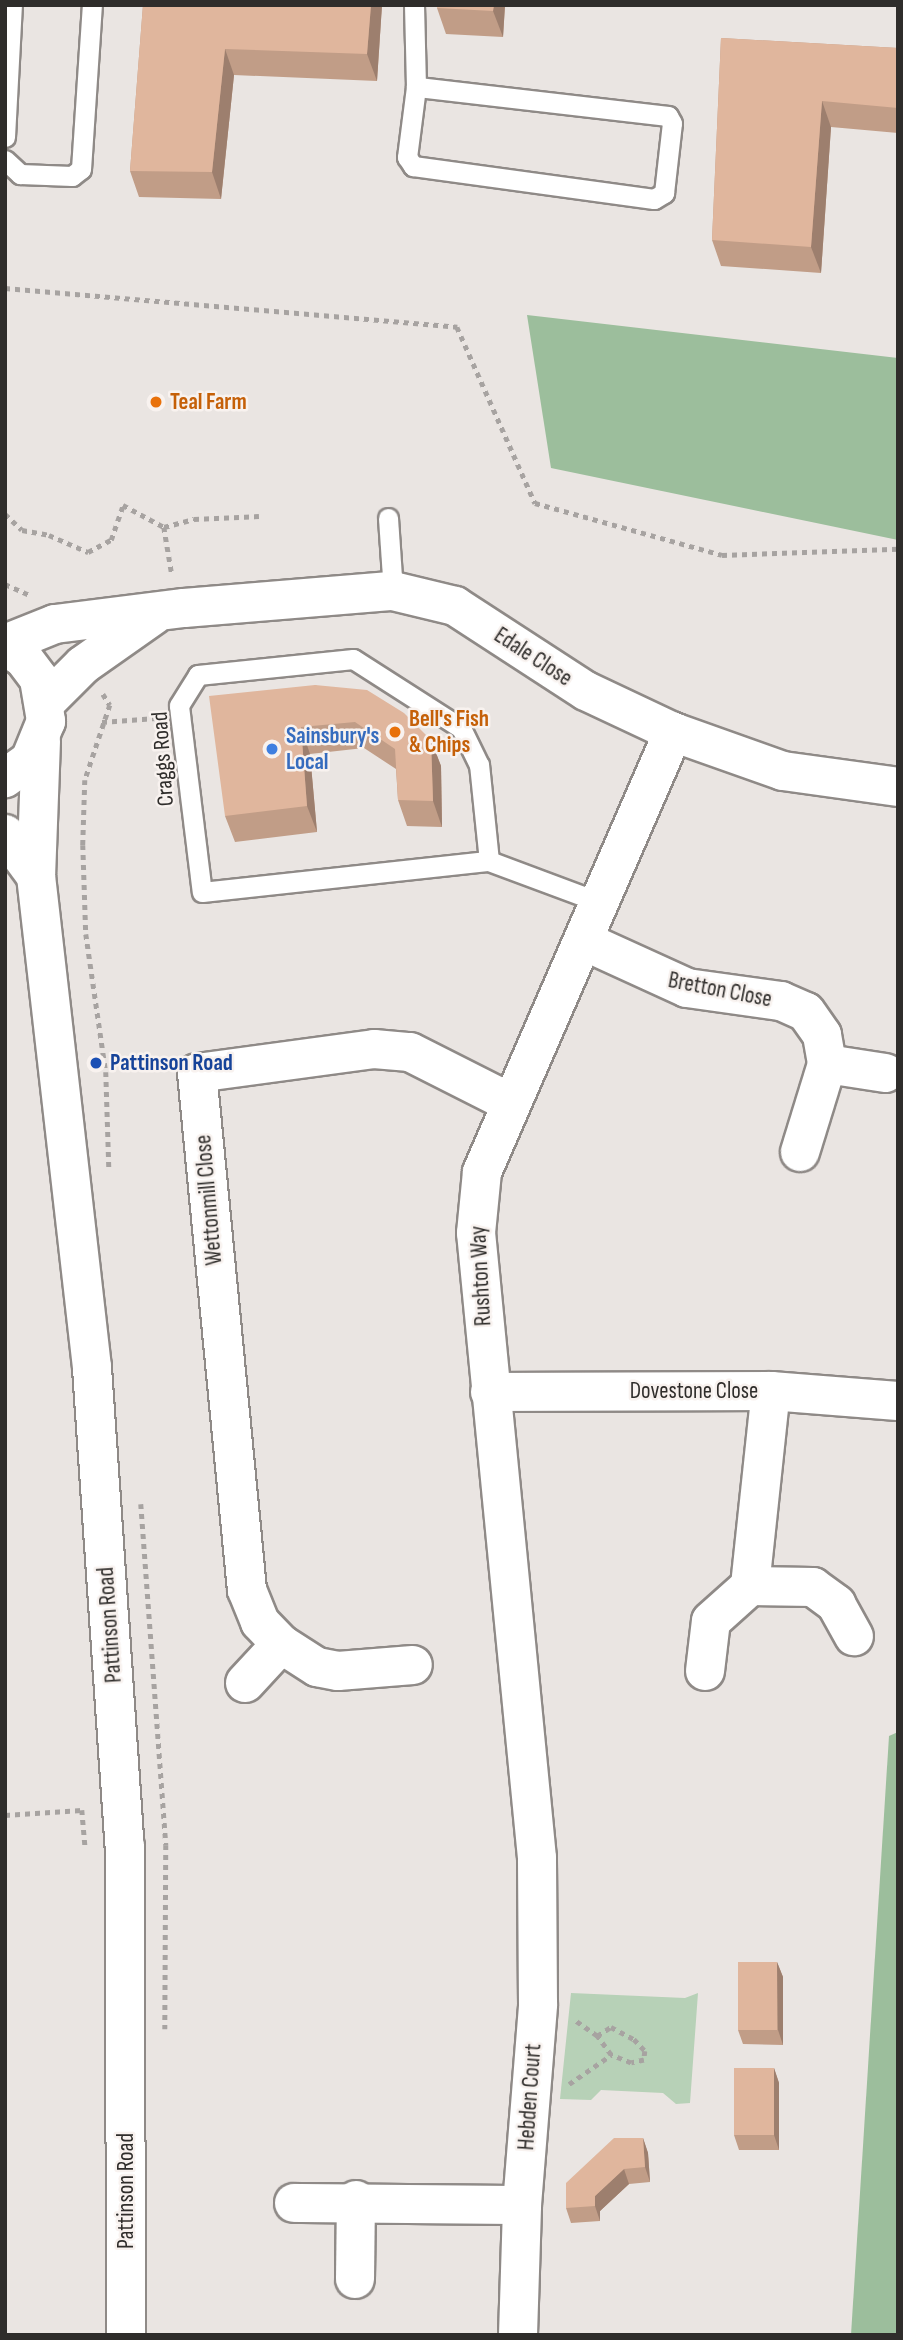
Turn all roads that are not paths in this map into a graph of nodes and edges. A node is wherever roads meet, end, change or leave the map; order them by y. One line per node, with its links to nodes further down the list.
1 (12, 5): 5 (lane)
2 (92, 5): 6 (lane)
3 (414, 5): 4 (lane)
4 (416, 87): 4 (lane)
5 (5, 137)
6 (5, 160)
7 (388, 518): 8 (lane)
8 (393, 591): 9 (street, Edale Close); 12 (street, Edale Close)
9 (171, 610): 10 (street, Edale Close); 11 (street)
10 (5, 645): 11 (street)
11 (46, 702): 13 (street, Pattinson Road)
12 (673, 732): 15 (street, Edale Close); 19 (street, Rushton Way)
13 (41, 741): 14 (street); 18 (street, Pattinson Road)
14 (5, 778)
15 (898, 787)
16 (5, 834): 18 (street, Pattinson Road)
17 (489, 861): 17 (lane, Craggs Road); 19 (lane, Craggs Road)
18 (36, 876): 39 (street, Pattinson Road)
19 (599, 902): 20 (street, Rushton Way)
20 (584, 941): 21 (street, Bretton Close); 23 (street, Rushton Way)
21 (827, 1064): 22 (street); 24 (street)
22 (885, 1073)
23 (511, 1102): 26 (street, Rushton Way); 30 (street, Wettonmill Close)
24 (800, 1152)
25 (771, 1391): 26 (street, Dovestone Close); 27 (street, Dovestone Close); 28 (street)
26 (490, 1392): 34 (street, Rushton Way)
27 (898, 1401)
28 (750, 1586): 29 (street); 32 (street)
29 (854, 1636)
30 (281, 1644): 31 (street, Wettonmill Close); 33 (street)
31 (413, 1665)
32 (705, 1671)
33 (245, 1683)
34 (537, 1858): 37 (street, Hebden Court)
35 (356, 2200): 36 (street); 37 (street); 38 (street)
36 (294, 2203)
37 (522, 2205): 40 (street, Hebden Court)
38 (355, 2279)
39 (127, 2335)
40 (518, 2335)

